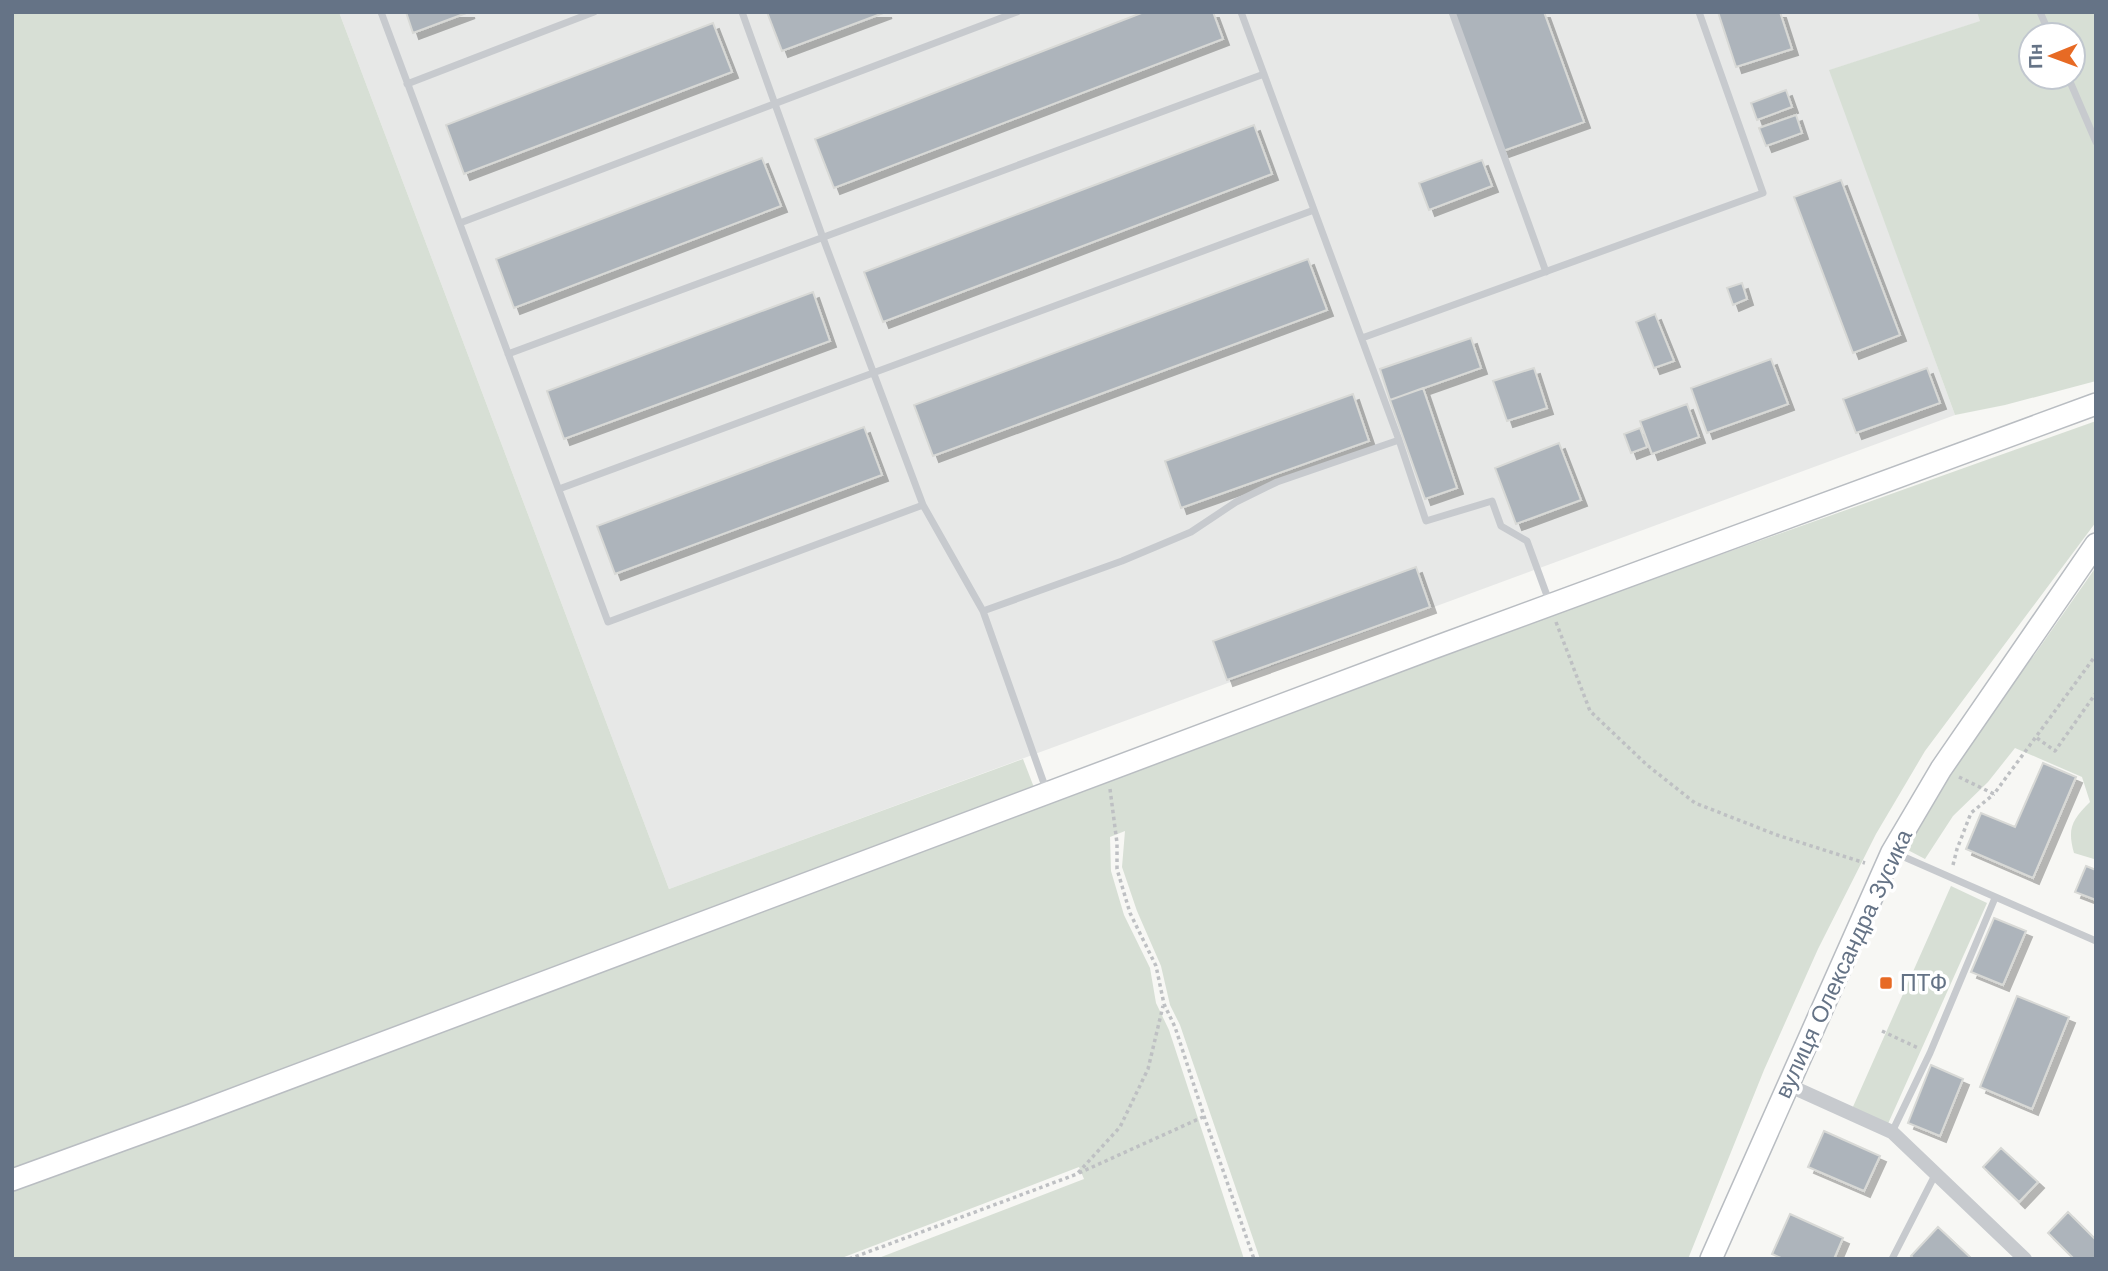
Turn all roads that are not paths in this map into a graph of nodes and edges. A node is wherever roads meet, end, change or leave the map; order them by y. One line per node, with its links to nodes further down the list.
1 (381, 12): 9 (lane)
2 (594, 12): 9 (lane)
3 (742, 12): 11 (lane)
4 (1017, 12): 11 (lane)
5 (1241, 12): 8 (lane)
6 (1452, 12): 16 (lane)
7 (1699, 12): 16 (lane)
8 (1264, 74): 13 (lane); 15 (lane)
9 (407, 84): 14 (lane)
10 (2074, 91): 12 (lane)
11 (775, 105): 14 (lane); 15 (lane)
12 (2096, 142)
13 (1314, 210): 17 (lane); 19 (lane)
14 (460, 223): 18 (lane)
15 (823, 238): 18 (lane); 19 (lane)
16 (1546, 272): 17 (lane)
17 (1362, 338): 21 (lane)
18 (508, 354): 22 (lane)
19 (873, 372): 22 (lane); 23 (lane)
20 (2096, 404): 25 (street)
21 (1399, 440): 25 (lane); 26 (lane)
22 (559, 489): 23 (lane)
23 (923, 505): 26 (lane)
24 (2096, 544): 28 (street, вулиця Олександра Зусика)
25 (1550, 605): 27 (street)
26 (983, 611): 27 (lane)
27 (1048, 794): 34 (street)
28 (1888, 860): 29 (lane); 31 (street, вулиця Олександра Зусика)
29 (1995, 898): 30 (lane); 32 (lane)
30 (2096, 941)
31 (1788, 1085): 32 (street); 35 (street, вулиця Олександра Зусика)
32 (1892, 1132): 33 (street)
33 (1936, 1173): 36 (lane); 37 (street)
34 (12, 1180)
35 (1711, 1259)
36 (1892, 1259)
37 (2025, 1259)

